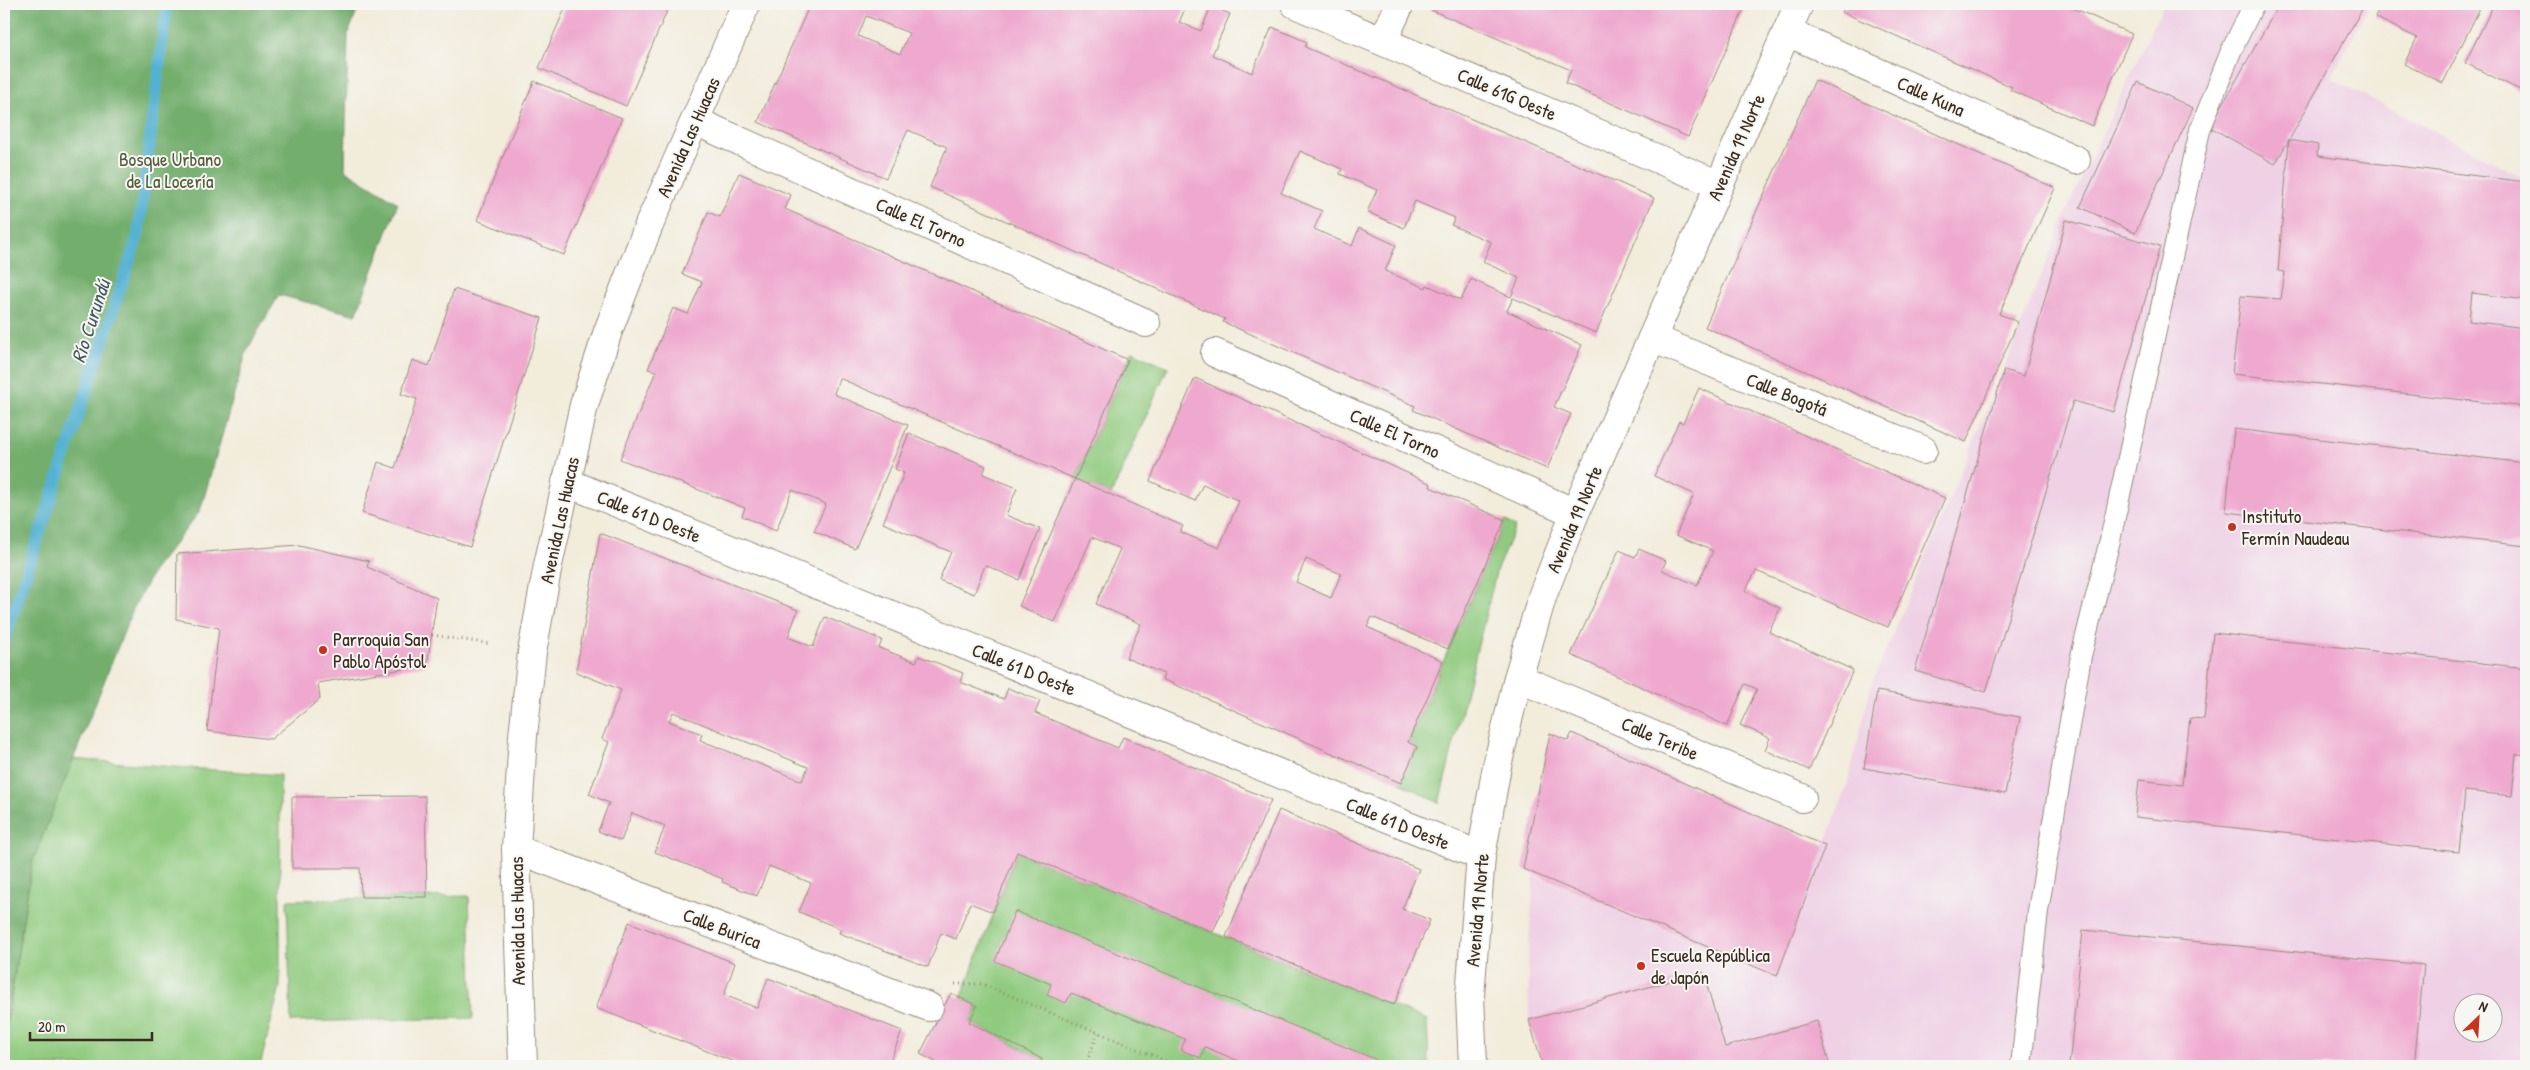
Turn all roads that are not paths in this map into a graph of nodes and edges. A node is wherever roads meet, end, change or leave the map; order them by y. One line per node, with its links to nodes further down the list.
1 (746, 4): 8 (street, Avenida Las Huacas)
2 (1295, 4): 7 (street, Calle 61G Oeste)
3 (1400, 4): 7 (street)
4 (1799, 4): 6 (street, Avenida 19 Norte)
5 (2254, 4): 24 (lane)
6 (1787, 32): 9 (street, Calle Kuna); 10 (street, Avenida 19 Norte)
7 (1382, 41): 10 (street, Calle 61G Oeste)
8 (695, 121): 11 (street, Calle El Torno); 15 (street, Avenida Las Huacas)
9 (2076, 160)
10 (1719, 185): 12 (street, Avenida 19 Norte)
11 (1146, 323)
12 (1652, 338): 14 (street, Calle Bogotá); 16 (street, Avenida 19 Norte)
13 (1215, 353): 16 (street, Calle El Torno)
14 (1923, 450)
15 (566, 482): 19 (street, Avenida Las Huacas); 20 (street, Calle 61 D Oeste)
16 (1575, 514): 17 (street, Avenida 19 Norte)
17 (1518, 678): 18 (street, Calle Teribe); 20 (street, Avenida 19 Norte)
18 (1802, 798)
19 (516, 849): 21 (street, Calle Burica); 22 (street, Avenida Las Huacas)
20 (1481, 856): 23 (street, Avenida 19 Norte)
21 (929, 1007)
22 (523, 1066)
23 (1473, 1066)
24 (2022, 1066)

